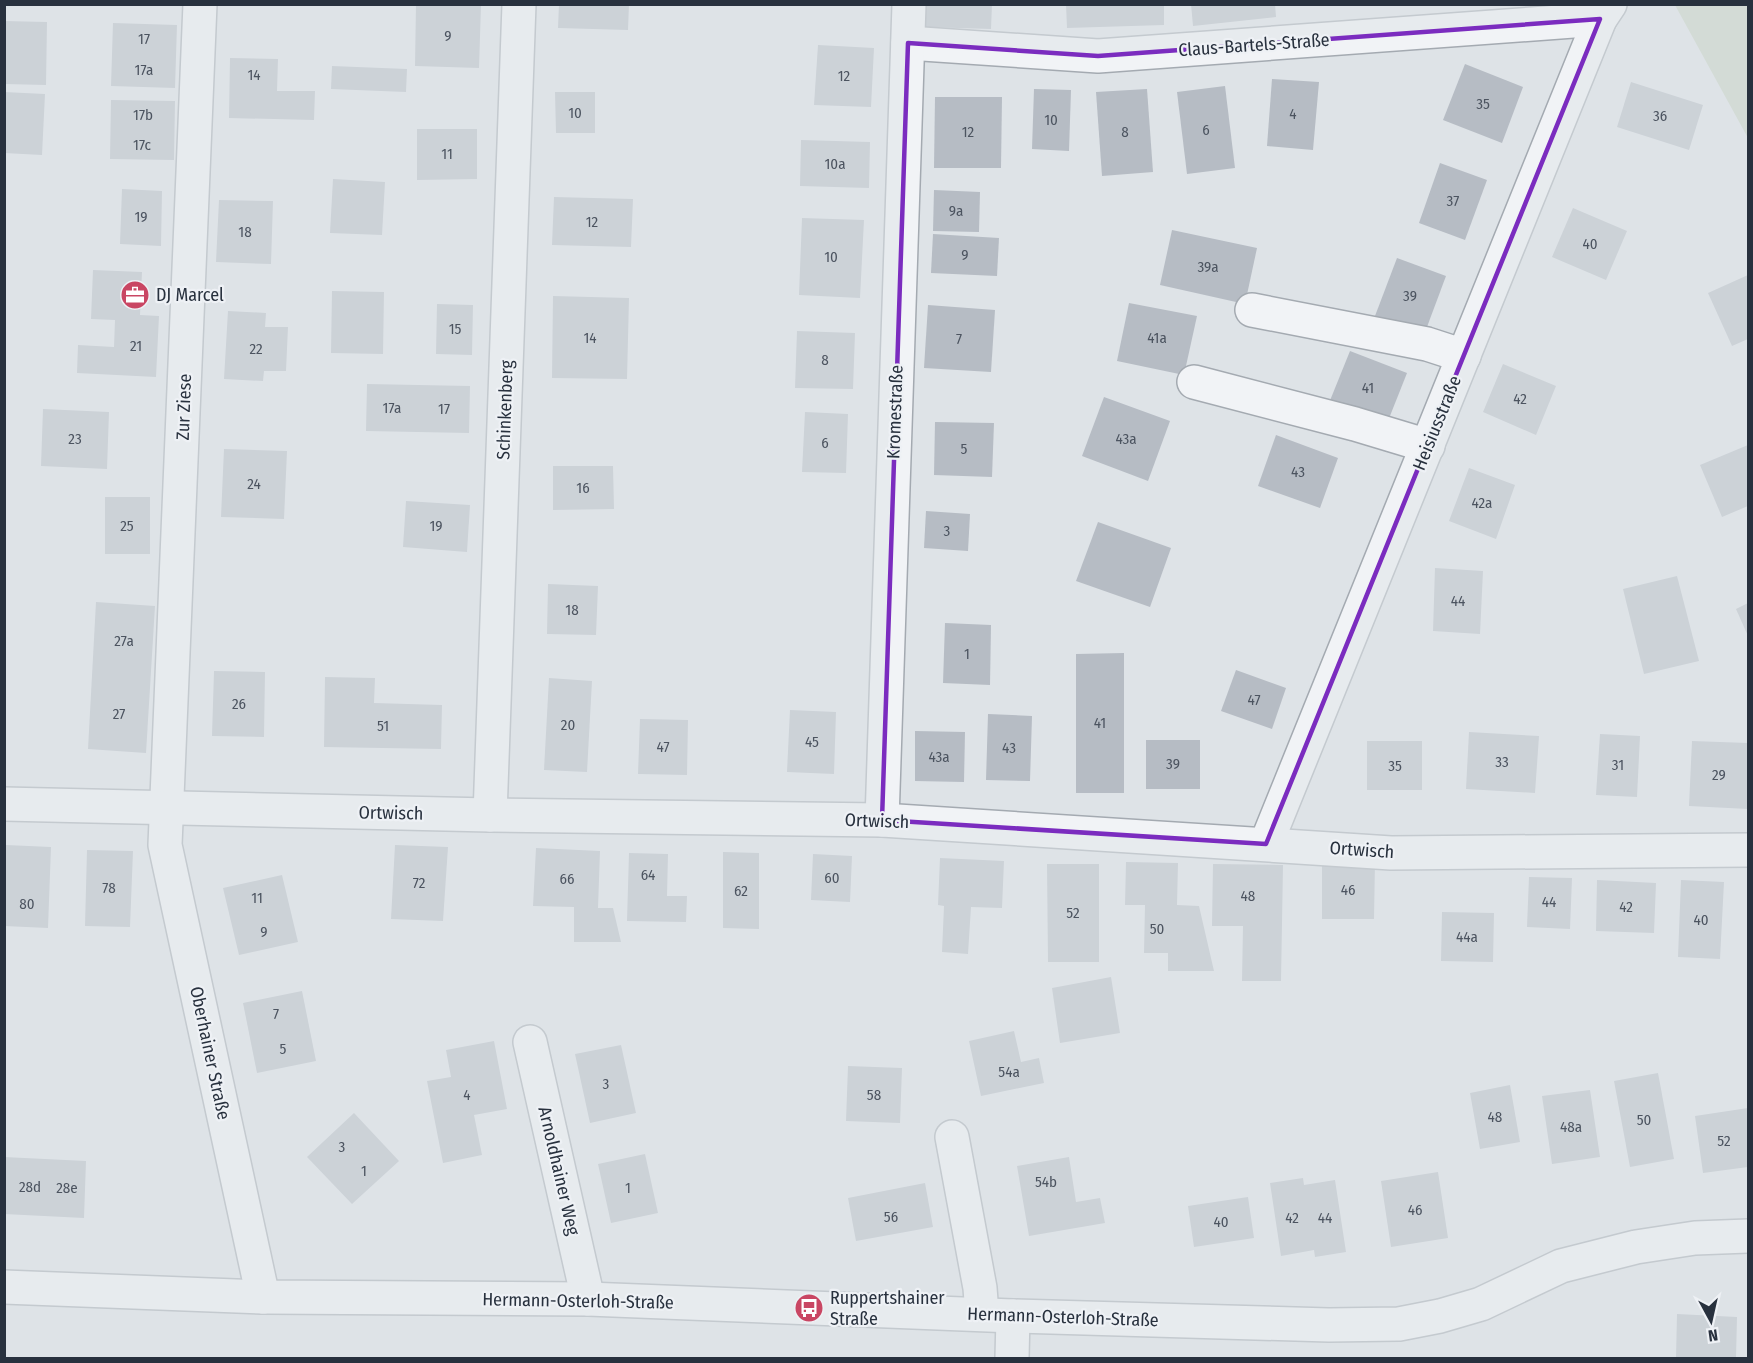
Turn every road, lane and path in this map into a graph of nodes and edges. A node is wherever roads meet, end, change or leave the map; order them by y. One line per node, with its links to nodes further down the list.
1 (200, 4): 11 (street, Zur Ziese)
2 (519, 4): 12 (street, Schinkenberg)
3 (909, 4): 5 (street, Kromestraße)
4 (1605, 12): 5 (street, Claus-Bartels-Straße); 7 (street, Heisiusstraße)
5 (908, 43): 13 (street, Kromestraße)
6 (1252, 310): 7 (street)
7 (1464, 356): 9 (street, Heisiusstraße)
8 (1194, 382): 9 (street)
9 (1428, 446): 14 (street, Heisiusstraße)
10 (4, 804): 11 (street, Ortwisch)
11 (167, 808): 12 (street, Ortwisch); 20 (street, Oberhainer Straße)
12 (490, 815): 13 (street, Ortwisch)
13 (882, 820): 14 (street, Ortwisch)
14 (1266, 844): 15 (street, Ortwisch)
15 (1749, 850)
16 (530, 1042): 21 (street, Arnoldhainer Weg)
17 (952, 1137): 22 (street)
18 (1749, 1236): 22 (street, Hermann-Osterloh-Straße)
19 (4, 1287): 20 (street, Hermann-Osterloh-Straße)
20 (263, 1297): 21 (street, Hermann-Osterloh-Straße)
21 (588, 1299): 22 (street, Hermann-Osterloh-Straße)
22 (998, 1315): 23 (street)
23 (1012, 1359)

